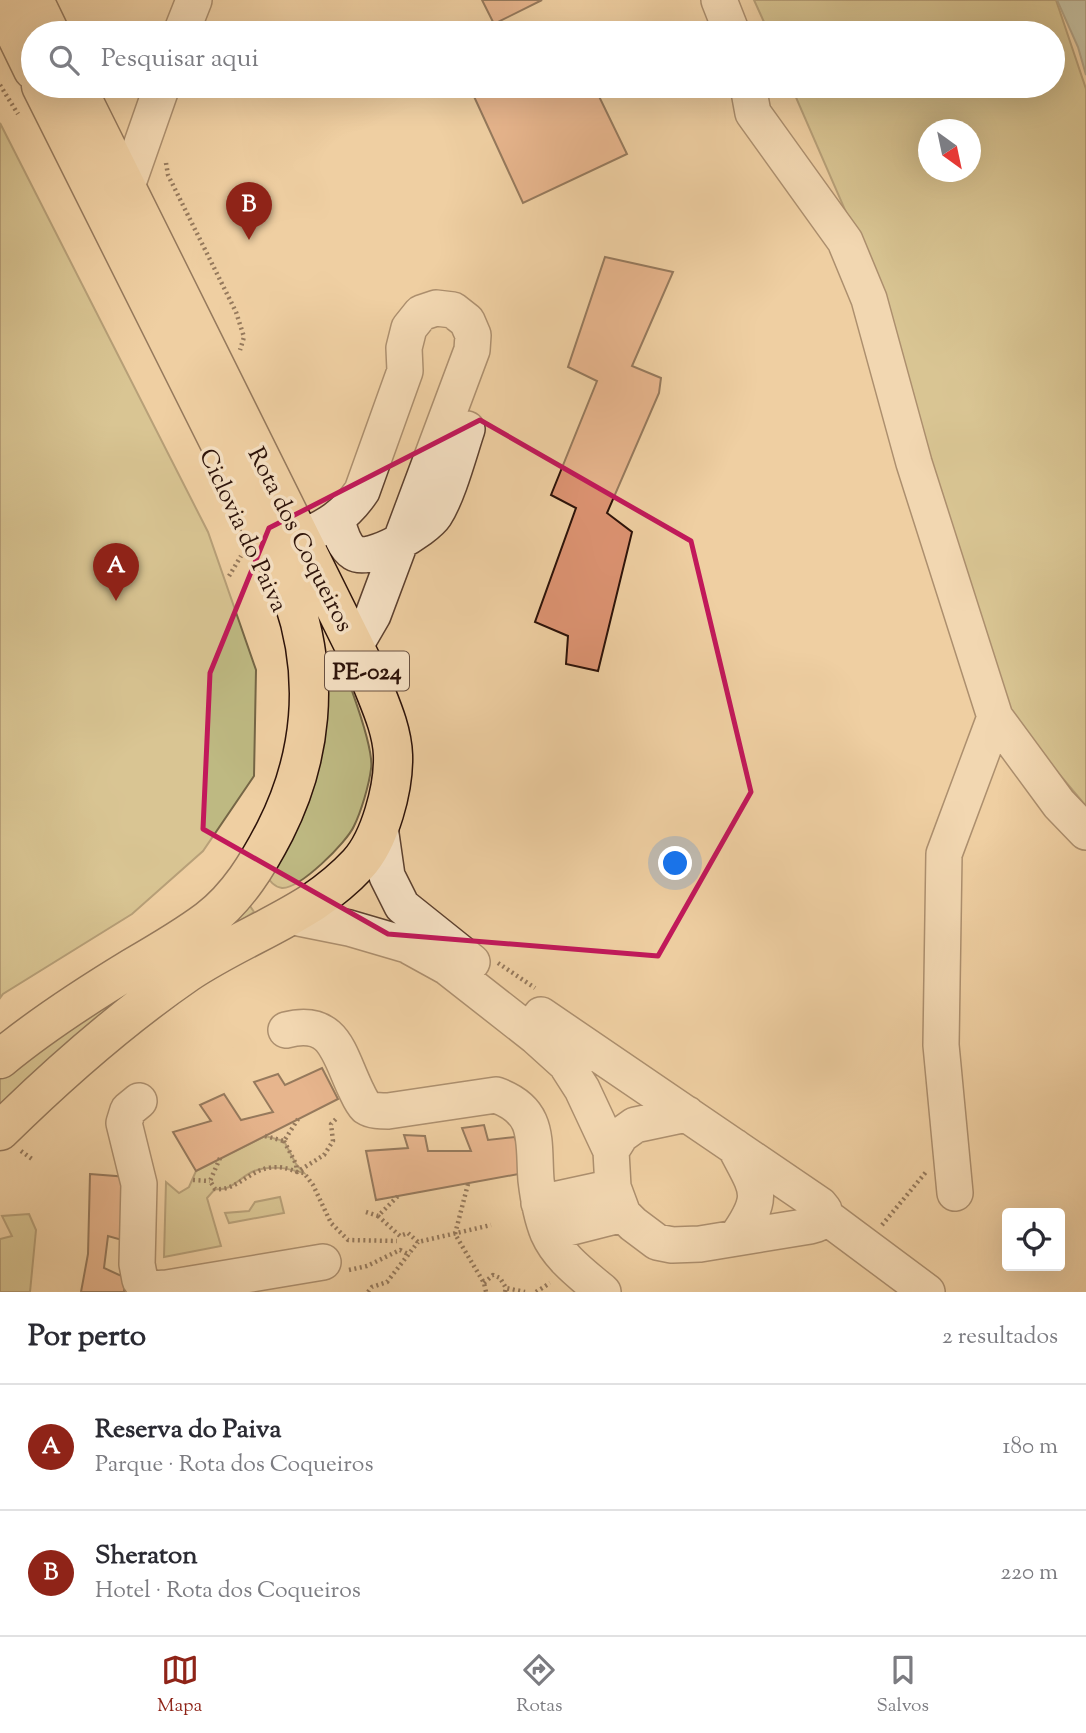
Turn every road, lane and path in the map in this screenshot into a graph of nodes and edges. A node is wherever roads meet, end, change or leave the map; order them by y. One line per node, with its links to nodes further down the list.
1 (34, 0): 4 (main road)
2 (719, 0): 5 (lane)
3 (0, 2): 6 (main road)
4 (44, 21)
5 (727, 21)
6 (21, 45)
7 (0, 85): 8 (path)
8 (21, 96)
9 (82, 98): 14 (main road, Rota dos Coqueiros / PE-024)
10 (158, 98): 14 (lane)
11 (750, 98): 23 (lane)
12 (30, 100): 22 (main road, Rota dos Coqueiros / PE-024)
13 (165, 159): 15 (path)
14 (126, 189): 17 (main road, Rota dos Coqueiros / PE-024)
15 (239, 354)
16 (337, 520): 17 (lane); 18 (lane); 18 (lane)
17 (300, 538): 21 (main road, Rota dos Coqueiros / PE-024)
18 (399, 542): 21 (lane)
19 (236, 544): 20 (path, Ciclovia do Paiva)
20 (247, 567)
21 (363, 662): 22 (main road); 24 (main road, Rota dos Coqueiros / PE-024)
22 (309, 688): 26 (main road, Rota dos Coqueiros / PE-024)
23 (995, 717): 25 (lane); 39 (lane)
24 (380, 827): 27 (main road, Rota dos Coqueiros / PE-024); 33 (lane)
25 (1086, 832)
26 (260, 862): 27 (main road); 31 (main road, Rota dos Coqueiros / PE-024)
27 (289, 916): 36 (main road, Rota dos Coqueiros / PE-024); 41 (lane)
28 (487, 956): 29 (path)
29 (544, 994)
30 (286, 1030): 53 (lane)
31 (0, 1059)
32 (139, 1101): 62 (lane)
33 (687, 1114): 40 (lane); 41 (lane)
34 (338, 1117): 43 (path)
35 (298, 1119): 38 (path)
36 (0, 1131)
37 (265, 1136): 38 (path)
38 (284, 1141): 43 (path)
39 (951, 1142): 47 (lane); 59 (path)
40 (735, 1147): 52 (lane); 57 (lane)
41 (611, 1151): 49 (lane)
42 (220, 1158): 45 (path)
43 (297, 1172): 45 (path); 56 (path)
44 (193, 1180): 45 (path)
45 (210, 1181)
46 (468, 1184): 55 (path)
47 (955, 1192)
48 (398, 1196): 51 (path)
49 (618, 1200): 53 (lane); 57 (lane)
50 (366, 1212): 51 (path)
51 (378, 1216): 56 (path)
52 (825, 1216): 57 (lane); 59 (lane)
53 (544, 1218): 68 (lane)
54 (491, 1225): 55 (path)
55 (455, 1234): 58 (path); 63 (path)
56 (399, 1238): 58 (path); 60 (path)
57 (736, 1238)
58 (418, 1242): 61 (path)
59 (865, 1246): 69 (lane)
60 (400, 1250): 61 (path); 62 (path)
61 (410, 1255): 65 (path)
62 (334, 1266)
63 (484, 1283): 64 (path); 66 (path)
64 (505, 1290): 67 (path)
65 (368, 1292)
66 (486, 1292)
67 (525, 1292)
68 (603, 1292)
69 (927, 1292)

